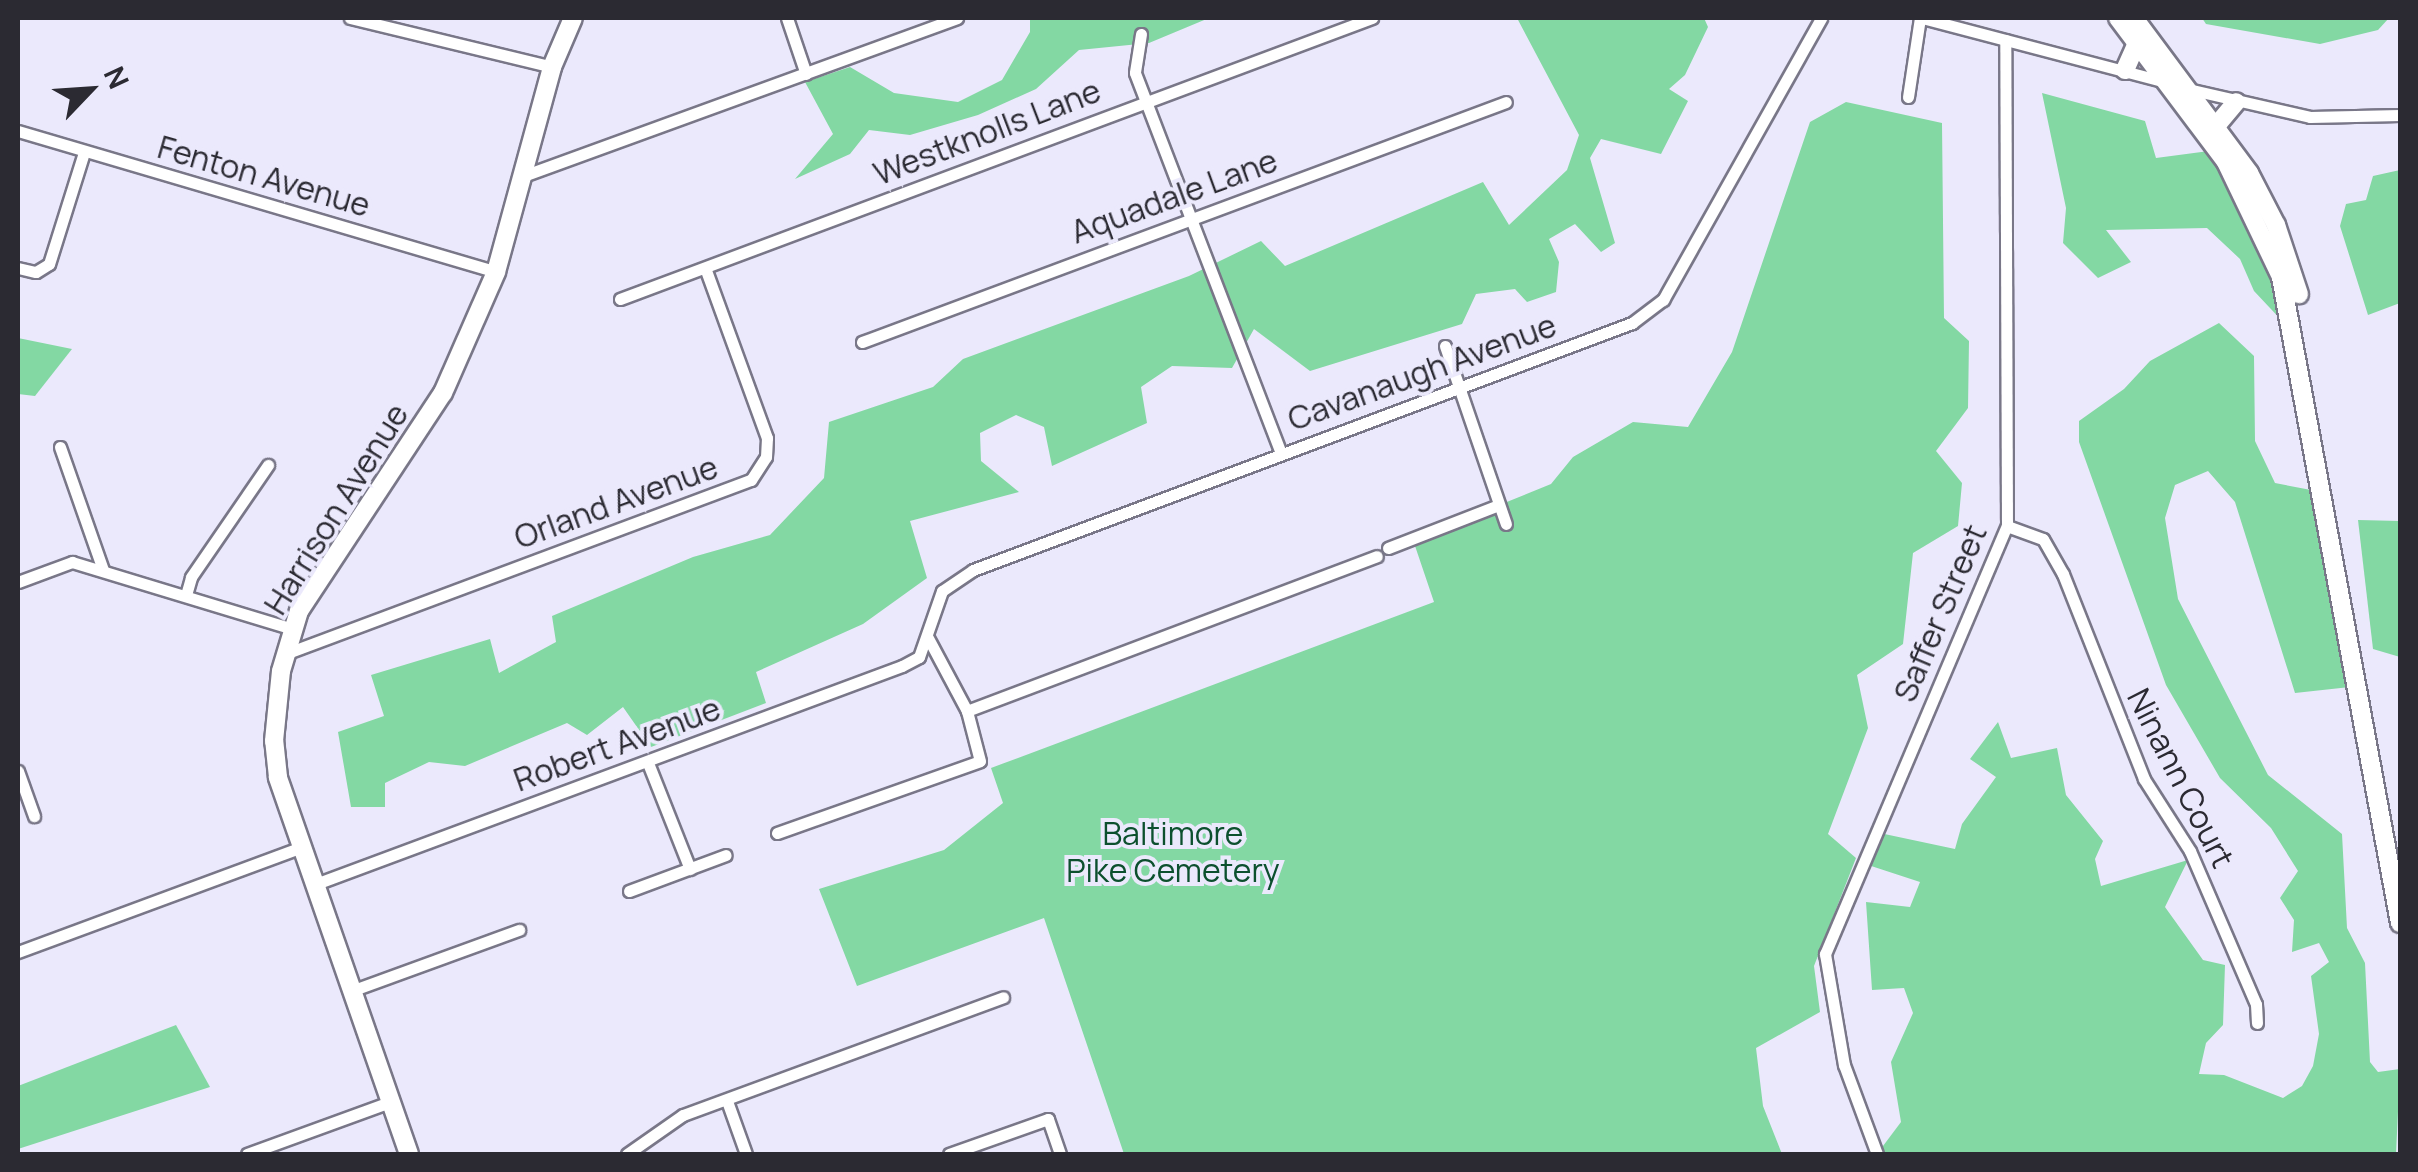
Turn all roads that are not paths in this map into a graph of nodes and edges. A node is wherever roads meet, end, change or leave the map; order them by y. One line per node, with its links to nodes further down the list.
1 (350, 18): 13 (street)
2 (573, 18): 13 (main road, Harrison Avenue)
3 (786, 18): 15 (street)
4 (957, 18): 15 (street)
5 (1372, 18): 19 (street, Westknolls Lane)
6 (1821, 18): 34 (street, Cavanaugh Avenue)
7 (1921, 18): 11 (street); 18 (street)
8 (2118, 18): 12 (main road)
9 (2134, 18): 17 (main road)
10 (1140, 34): 19 (street)
11 (2005, 40): 14 (street); 40 (street, Saffer Street)
12 (2137, 43): 14 (main road); 16 (main road)
13 (552, 67): 26 (main road, Harrison Avenue)
14 (2126, 70): 16 (street)
15 (806, 74): 26 (street)
16 (2168, 83): 17 (street); 58 (main road)
17 (2190, 90): 21 (street); 23 (main road)
18 (1908, 96)
19 (1146, 102): 27 (street); 29 (street, Westknolls Lane)
20 (1506, 102): 27 (street, Aquadale Lane)
21 (2236, 102): 22 (street); 23 (main road)
22 (2400, 115)
23 (2216, 126): 54 (main road)
24 (18, 131): 25 (street, Fenton Avenue)
25 (84, 152): 28 (street); 30 (street, Fenton Avenue)
26 (523, 176): 30 (main road, Harrison Avenue)
27 (1190, 220): 32 (street, Aquadale Lane); 36 (street)
28 (18, 268)
29 (704, 268): 31 (street, Westknolls Lane); 46 (street, Orland Avenue)
30 (496, 272): 44 (main road, Harrison Avenue)
31 (620, 299)
32 (862, 342)
33 (1444, 346): 34 (street)
34 (1459, 388): 36 (street, Cavanaugh Avenue); 38 (street)
35 (60, 447): 41 (street)
36 (1282, 454): 45 (street, Cavanaugh Avenue)
37 (268, 465): 43 (street)
38 (1499, 505): 39 (street); 47 (street)
39 (1506, 524)
40 (2007, 526): 63 (street, Ninann Court); 72 (street, Saffer Street)
41 (104, 570): 42 (street); 43 (street)
42 (18, 582)
43 (186, 595): 44 (street)
44 (292, 628): 46 (main road, Harrison Avenue)
45 (928, 638): 47 (street); 48 (street, Robert Avenue)
46 (285, 654): 52 (main road, Harrison Avenue)
47 (967, 711): 51 (street)
48 (648, 762): 55 (street); 56 (street, Robert Avenue)
49 (18, 771): 50 (street)
50 (34, 816)
51 (778, 833)
52 (299, 848): 56 (main road, Harrison Avenue); 60 (street)
53 (726, 854): 55 (street)
54 (2400, 860)
55 (690, 869): 57 (street)
56 (313, 885): 61 (main road, Harrison Avenue)
57 (629, 891)
58 (2400, 923)
59 (519, 930): 61 (street)
60 (18, 952)
61 (351, 991): 65 (main road, Harrison Avenue)
62 (1003, 997): 64 (street)
63 (2257, 1023)
64 (727, 1100): 68 (street); 69 (street)
65 (390, 1102): 66 (street); 67 (main road, Harrison Avenue)
66 (247, 1154)
67 (409, 1154)
68 (627, 1154)
69 (746, 1154)
70 (949, 1154): 71 (street)
71 (1060, 1154)
72 (1877, 1154)

